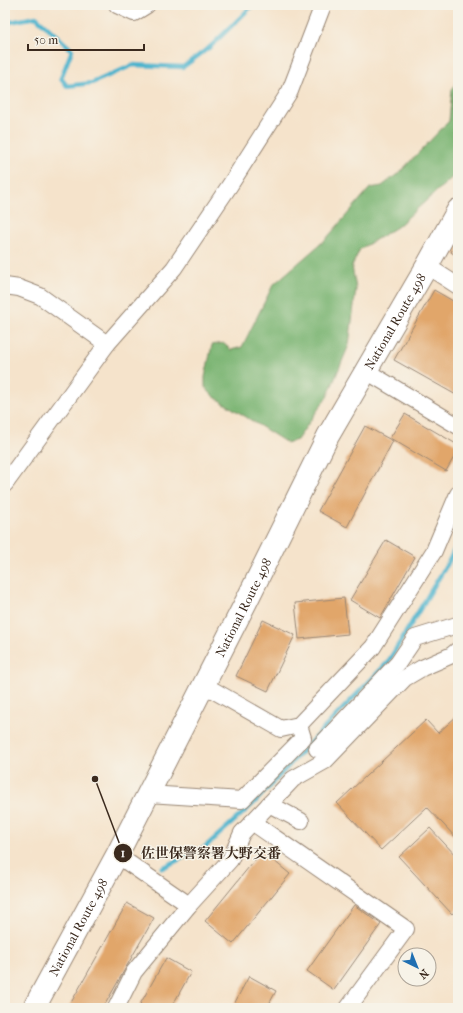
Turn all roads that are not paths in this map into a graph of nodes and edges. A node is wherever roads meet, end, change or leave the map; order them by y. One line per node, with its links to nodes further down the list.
1 (117, 5): 2 (street)
2 (147, 5)
3 (323, 5): 8 (street)
4 (458, 210): 5 (highway, National Route 498)
5 (427, 266): 7 (street); 9 (highway, National Route 498)
6 (5, 286): 8 (street)
7 (458, 286)
8 (107, 344): 11 (street)
9 (366, 371): 10 (street); 15 (highway, National Route 498)
10 (458, 426)
11 (5, 484)
12 (458, 494): 16 (street)
13 (458, 624): 17 (street)
14 (458, 650): 17 (street)
15 (204, 685): 16 (street); 18 (highway, National Route 498)
16 (301, 732): 17 (street); 18 (street)
17 (323, 753): 19 (street)
18 (148, 794): 22 (highway, National Route 498)
19 (270, 804): 20 (street); 21 (street)
20 (301, 821)
21 (252, 822): 23 (street); 26 (street)
22 (117, 854): 23 (street); 24 (highway, National Route 498)
23 (189, 905): 25 (street)
24 (34, 1008)
25 (116, 1008)
26 (348, 1008)

